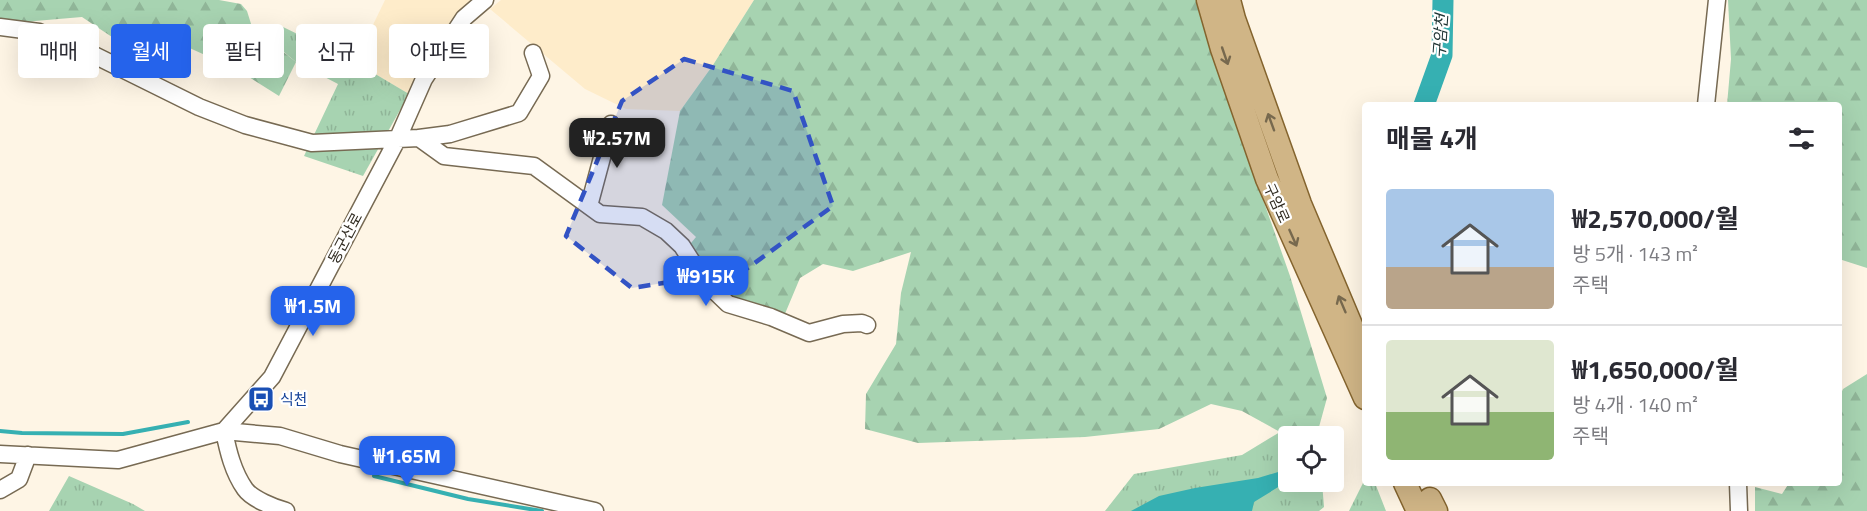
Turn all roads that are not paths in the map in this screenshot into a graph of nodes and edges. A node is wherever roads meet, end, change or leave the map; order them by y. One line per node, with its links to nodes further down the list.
1 (485, 0): 11 (street, 동군산로)
2 (1208, 0): 16 (main road, 구암로, one-way to 16)
3 (1229, 0): 7 (main road, 구암로)
4 (1240, 0): 7 (main road)
5 (1717, 0): 9 (street)
6 (0, 27): 11 (street)
7 (1238, 32): 15 (main road, 구암로, one-way to 7)
8 (532, 53): 12 (street)
9 (1706, 102)
10 (611, 124): 13 (street)
11 (398, 138): 12 (street); 17 (street, 동군산로)
12 (419, 138): 13 (street)
13 (589, 206): 14 (street)
14 (867, 325)
15 (1362, 351)
16 (1362, 391)
17 (224, 431): 19 (street); 24 (street); 25 (street)
18 (0, 454): 19 (street)
19 (28, 455): 22 (street)
20 (1408, 486): 23 (main road)
21 (1738, 486): 26 (street)
22 (0, 490)
23 (1428, 503)
24 (286, 511)
25 (595, 511)
26 (1739, 511)

